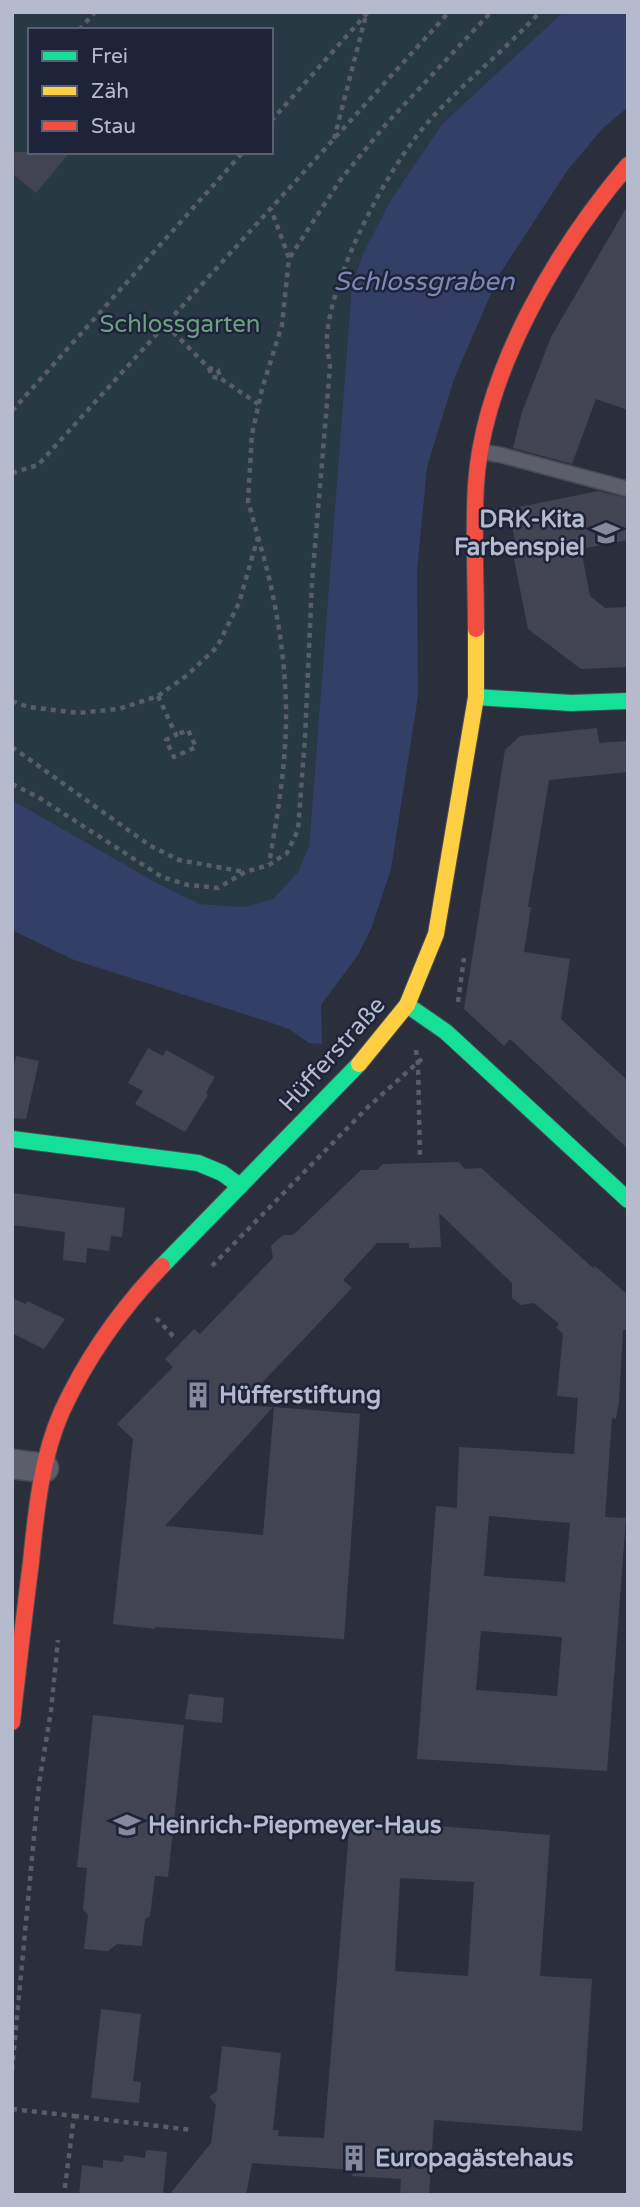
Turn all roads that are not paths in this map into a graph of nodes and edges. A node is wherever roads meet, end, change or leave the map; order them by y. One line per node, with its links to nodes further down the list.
1 (628, 165): 2 (street, Hüfferstraße)
2 (479, 452): 3 (lane); 4 (street, Hüfferstraße)
3 (628, 489)
4 (476, 697): 5 (street); 6 (street, Hüfferstraße)
5 (628, 701)
6 (407, 1005): 8 (street, Hüfferstraße); 9 (street)
7 (12, 1139): 8 (street)
8 (240, 1186): 11 (street, Hüfferstraße)
9 (628, 1200)
10 (12, 1464): 11 (street)
11 (44, 1468): 12 (street, Hüfferstraße)
12 (12, 1723)

